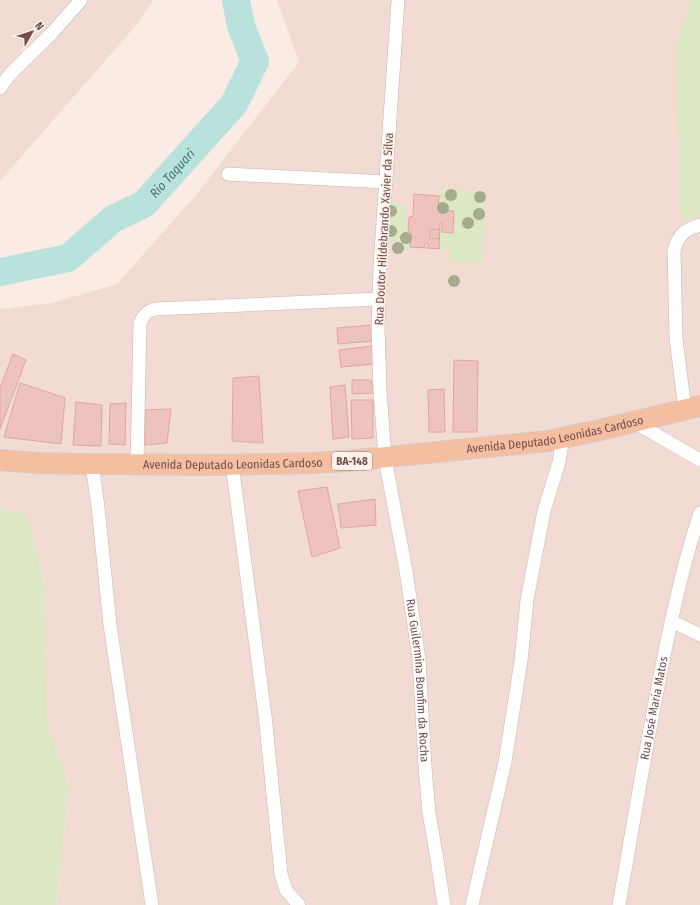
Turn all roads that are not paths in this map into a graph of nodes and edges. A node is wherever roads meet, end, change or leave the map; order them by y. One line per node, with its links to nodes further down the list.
1 (80, 0): 3 (street)
2 (398, 0): 5 (street, Rua Doutor Hildebrando Xavier da Silva)
3 (0, 88)
4 (228, 174): 5 (street)
5 (386, 182): 7 (street, Rua Doutor Hildebrando Xavier da Silva)
6 (700, 225): 8 (street)
7 (379, 299): 11 (street, Rua Doutor Hildebrando Xavier da Silva); 15 (street)
8 (693, 408): 9 (main road, Avenida Deputado Leonidas Cardoso / BA-148)
9 (634, 422): 10 (main road, Avenida Deputado Leonidas Cardoso / BA-148); 13 (street)
10 (563, 438): 11 (main road, Avenida Deputado Leonidas Cardoso / BA-148); 23 (street)
11 (385, 458): 16 (main road, Avenida Deputado Leonidas Cardoso / BA-148); 22 (street, Rua Guilermina Bomfim da Rocha)
12 (0, 460): 14 (main road, Avenida Deputado Leonidas Cardoso / BA-148)
13 (700, 460)
14 (92, 464): 15 (main road, Avenida Deputado Leonidas Cardoso / BA-148); 20 (street)
15 (137, 464): 16 (main road, Avenida Deputado Leonidas Cardoso / BA-148)
16 (232, 464): 21 (street)
17 (700, 513): 18 (street, Rua José Maria Matos)
18 (671, 620): 19 (street); 24 (street, Rua José Maria Matos)
19 (700, 635)
20 (152, 905)
21 (299, 905)
22 (444, 905)
23 (472, 905)
24 (619, 905)

